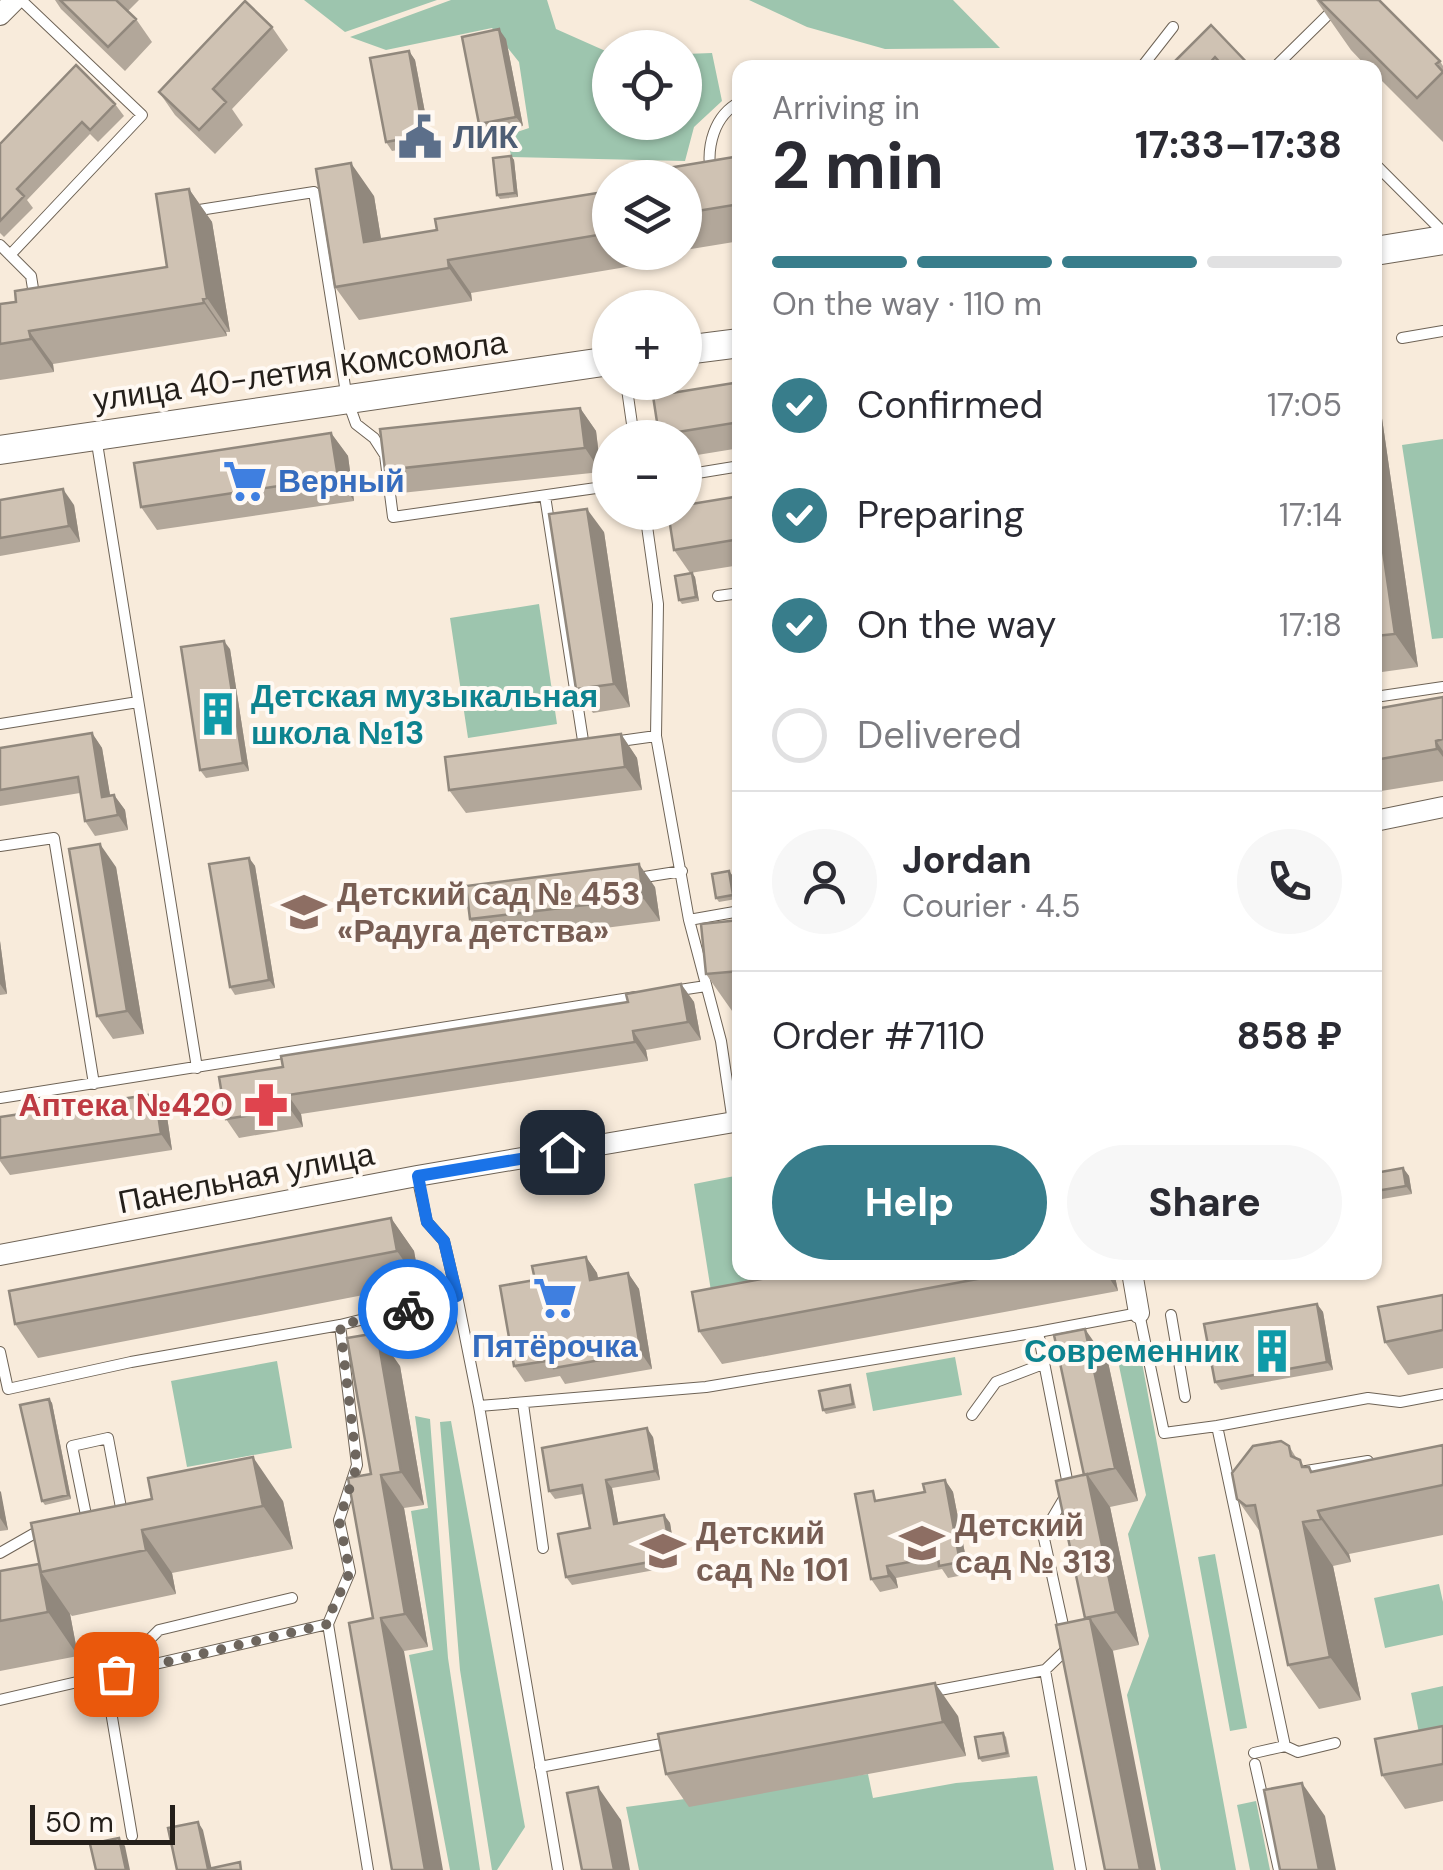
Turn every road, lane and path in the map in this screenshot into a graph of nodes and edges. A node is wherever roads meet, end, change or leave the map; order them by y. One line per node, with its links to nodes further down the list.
1 (18, 0): 3 (street); 17 (lane)
2 (1343, 0): 6 (lane)
3 (0, 15)
4 (1174, 27): 5 (lane)
5 (1147, 60)
6 (1283, 60)
7 (732, 106): 10 (lane)
8 (1382, 171): 13 (lane)
9 (726, 172): 10 (lane)
10 (711, 175): 11 (lane)
11 (702, 176)
12 (184, 212): 26 (lane)
13 (1443, 232)
14 (1443, 240): 16 (main road)
15 (0, 245): 17 (lane)
16 (1382, 250)
17 (10, 255): 19 (lane)
18 (53, 299): 19 (lane)
19 (35, 302): 20 (lane)
20 (18, 305)
21 (1443, 331): 22 (lane)
22 (1402, 338)
23 (732, 343): 24 (main road)
24 (702, 348)
25 (592, 364): 26 (main road, улица 40-летия Комсомола)
26 (347, 399): 27 (main road, улица 40-летия Комсомола); 32 (lane)
27 (96, 436): 28 (main road, улица 40-летия Комсомола); 38 (lane)
28 (0, 450)
29 (732, 467): 30 (lane)
30 (702, 472)
31 (592, 489): 32 (lane)
32 (545, 496): 41 (lane)
33 (647, 530): 40 (lane)
34 (732, 594): 35 (lane)
35 (718, 596)
36 (1443, 687): 37 (lane)
37 (1382, 696)
38 (138, 702): 39 (lane); 53 (lane)
39 (0, 724)
40 (656, 736): 41 (lane); 46 (lane)
41 (584, 746): 42 (lane)
42 (566, 749)
43 (1443, 807): 44 (street)
44 (1382, 820)
45 (0, 846): 54 (lane)
46 (682, 872): 47 (lane); 49 (lane)
47 (626, 880)
48 (732, 912): 49 (lane)
49 (689, 920): 50 (lane)
50 (706, 986): 51 (lane); 56 (lane)
51 (668, 992)
52 (649, 995): 53 (lane)
53 (197, 1068): 54 (lane)
54 (94, 1084): 55 (lane)
55 (0, 1098)
56 (732, 1100)
57 (732, 1122): 58 (street, Панельная улица)
58 (418, 1176): 59 (street, Панельная улица); 61 (lane)
59 (0, 1255)
60 (1133, 1280): 62 (street)
61 (457, 1296): 64 (lane); 71 (lane)
62 (1138, 1313): 65 (lane); 73 (lane)
63 (1171, 1315): 69 (lane)
64 (340, 1325): 66 (lane); 84 (lane)
65 (1038, 1332): 67 (lane); 70 (lane)
66 (0, 1352)
67 (1043, 1364): 72 (lane); 85 (lane)
68 (1443, 1394): 73 (lane)
69 (1185, 1397)
70 (523, 1404): 71 (lane); 81 (lane)
71 (479, 1406): 92 (lane)
72 (972, 1414)
73 (1217, 1426): 77 (lane)
74 (1382, 1459): 75 (lane)
75 (1287, 1474)
76 (1249, 1480): 77 (lane)
77 (1230, 1483): 91 (lane)
78 (87, 1520): 78 (lane); 79 (lane)
79 (72, 1523)
80 (58, 1526): 82 (lane)
81 (543, 1548)
82 (0, 1554)
83 (292, 1598): 86 (lane)
84 (328, 1624): 86 (lane); 94 (lane)
85 (1045, 1670): 87 (lane); 96 (lane)
86 (110, 1675): 88 (lane); 93 (lane)
87 (923, 1693)
88 (0, 1700)
89 (690, 1739): 92 (lane)
90 (1335, 1743): 91 (lane)
91 (1285, 1746): 97 (lane)
92 (540, 1767): 95 (lane)
93 (132, 1836)
94 (368, 1870)
95 (558, 1870)
96 (1081, 1870)
97 (1279, 1870)

